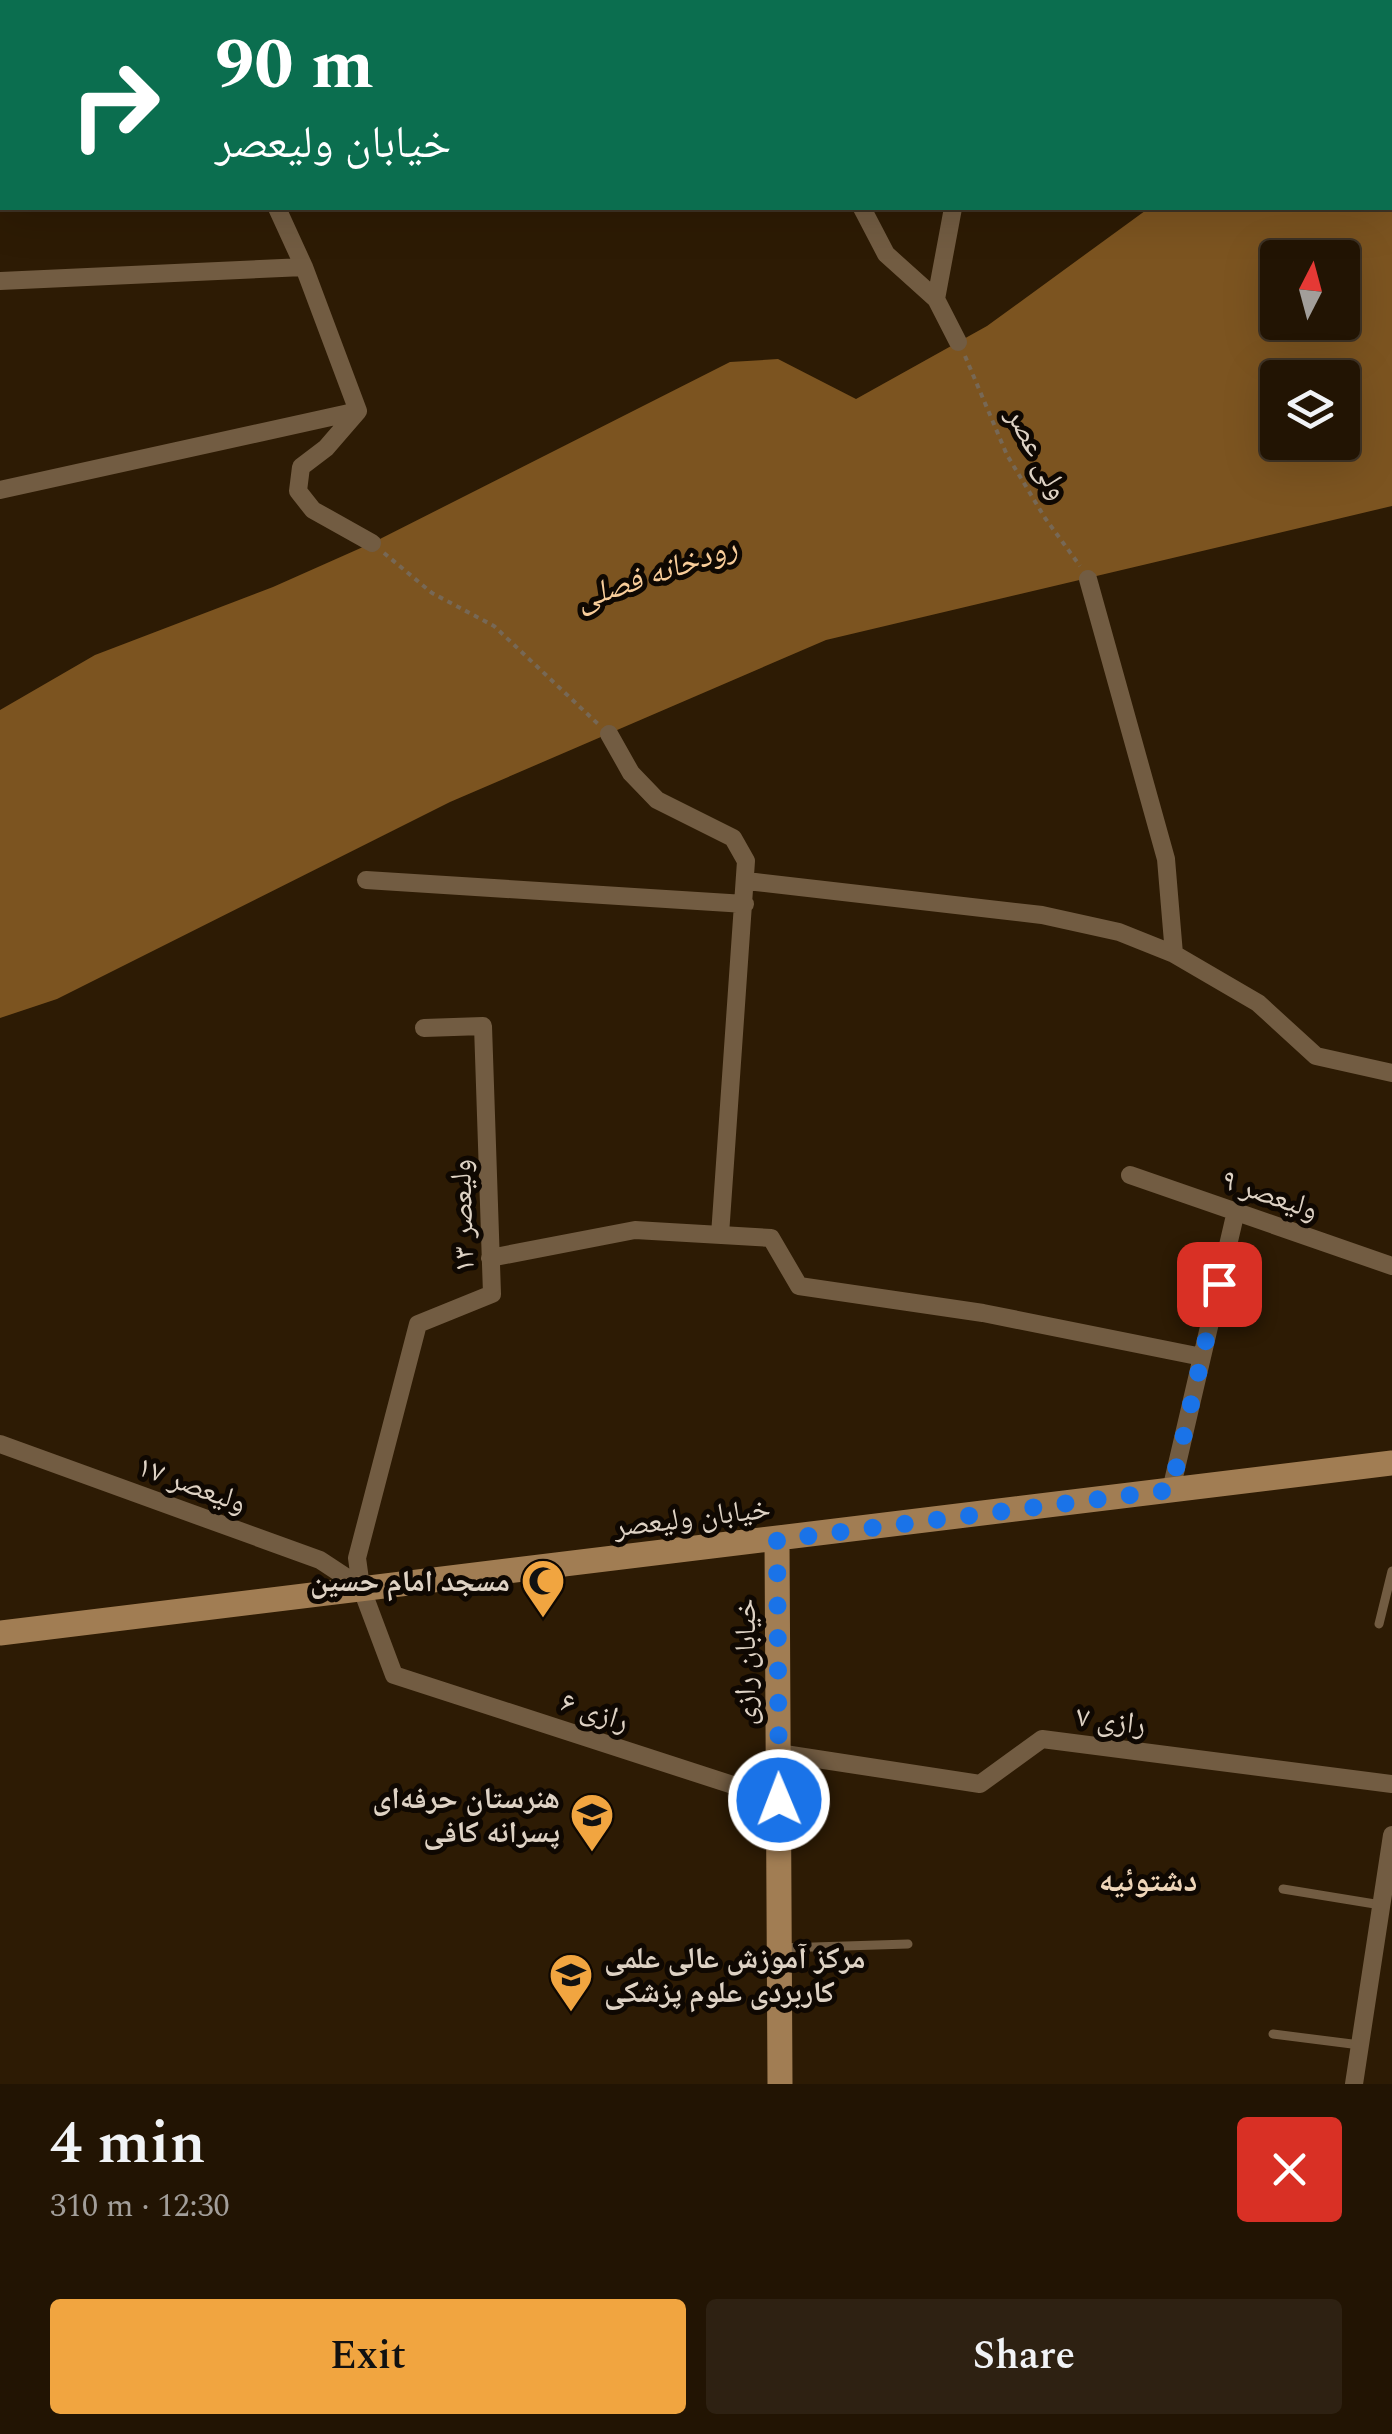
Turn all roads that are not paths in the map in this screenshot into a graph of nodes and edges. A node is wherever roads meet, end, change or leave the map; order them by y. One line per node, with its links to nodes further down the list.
1 (278, 210): 4 (street)
2 (863, 210): 6 (street)
3 (953, 210): 6 (street)
4 (304, 267): 5 (street); 8 (street)
5 (0, 281)
6 (936, 299): 7 (street)
7 (958, 342)
8 (358, 411): 9 (street); 10 (street)
9 (0, 490)
10 (372, 543)
11 (1088, 579): 16 (street)
12 (609, 734): 14 (street)
13 (366, 880): 15 (street)
14 (747, 881): 15 (street); 16 (street)
15 (745, 904): 21 (street)
16 (1174, 954): 18 (street)
17 (424, 1028): 22 (street, ولیعصر ۱۳)
18 (1392, 1072)
19 (1130, 1174): 20 (street, ولیعصر ۹)
20 (1236, 1212): 23 (street, ولیعصر ۹); 24 (street)
21 (720, 1235): 22 (street); 24 (street)
22 (490, 1258): 30 (street, ولیعصر ۱۳)
23 (1392, 1266)
24 (1202, 1357): 27 (street)
25 (0, 1444): 30 (street, ولیعصر ۱۷)
26 (1392, 1463): 27 (main road, خیابان ولیعصر)
27 (1171, 1490): 28 (main road, خیابان ولیعصر)
28 (777, 1540): 30 (main road, خیابان ولیعصر); 33 (main road, خیابان رازی)
29 (1392, 1570): 31 (lane)
30 (361, 1587): 32 (main road, خیابان ولیعصر); 35 (street, رازی ۶)
31 (1379, 1624)
32 (0, 1633)
33 (778, 1752): 34 (street, رازی ۷); 35 (main road, خیابان رازی)
34 (1392, 1784)
35 (779, 1800): 40 (main road, خیابان رازی)
36 (1392, 1834): 38 (street)
37 (1283, 1888): 38 (lane)
38 (1381, 1905): 42 (street)
39 (908, 1944): 40 (lane)
40 (780, 1948): 43 (main road, خیابان رازی)
41 (1273, 2034): 42 (lane)
42 (1360, 2045): 44 (street)
43 (780, 2084)
44 (1354, 2084)

